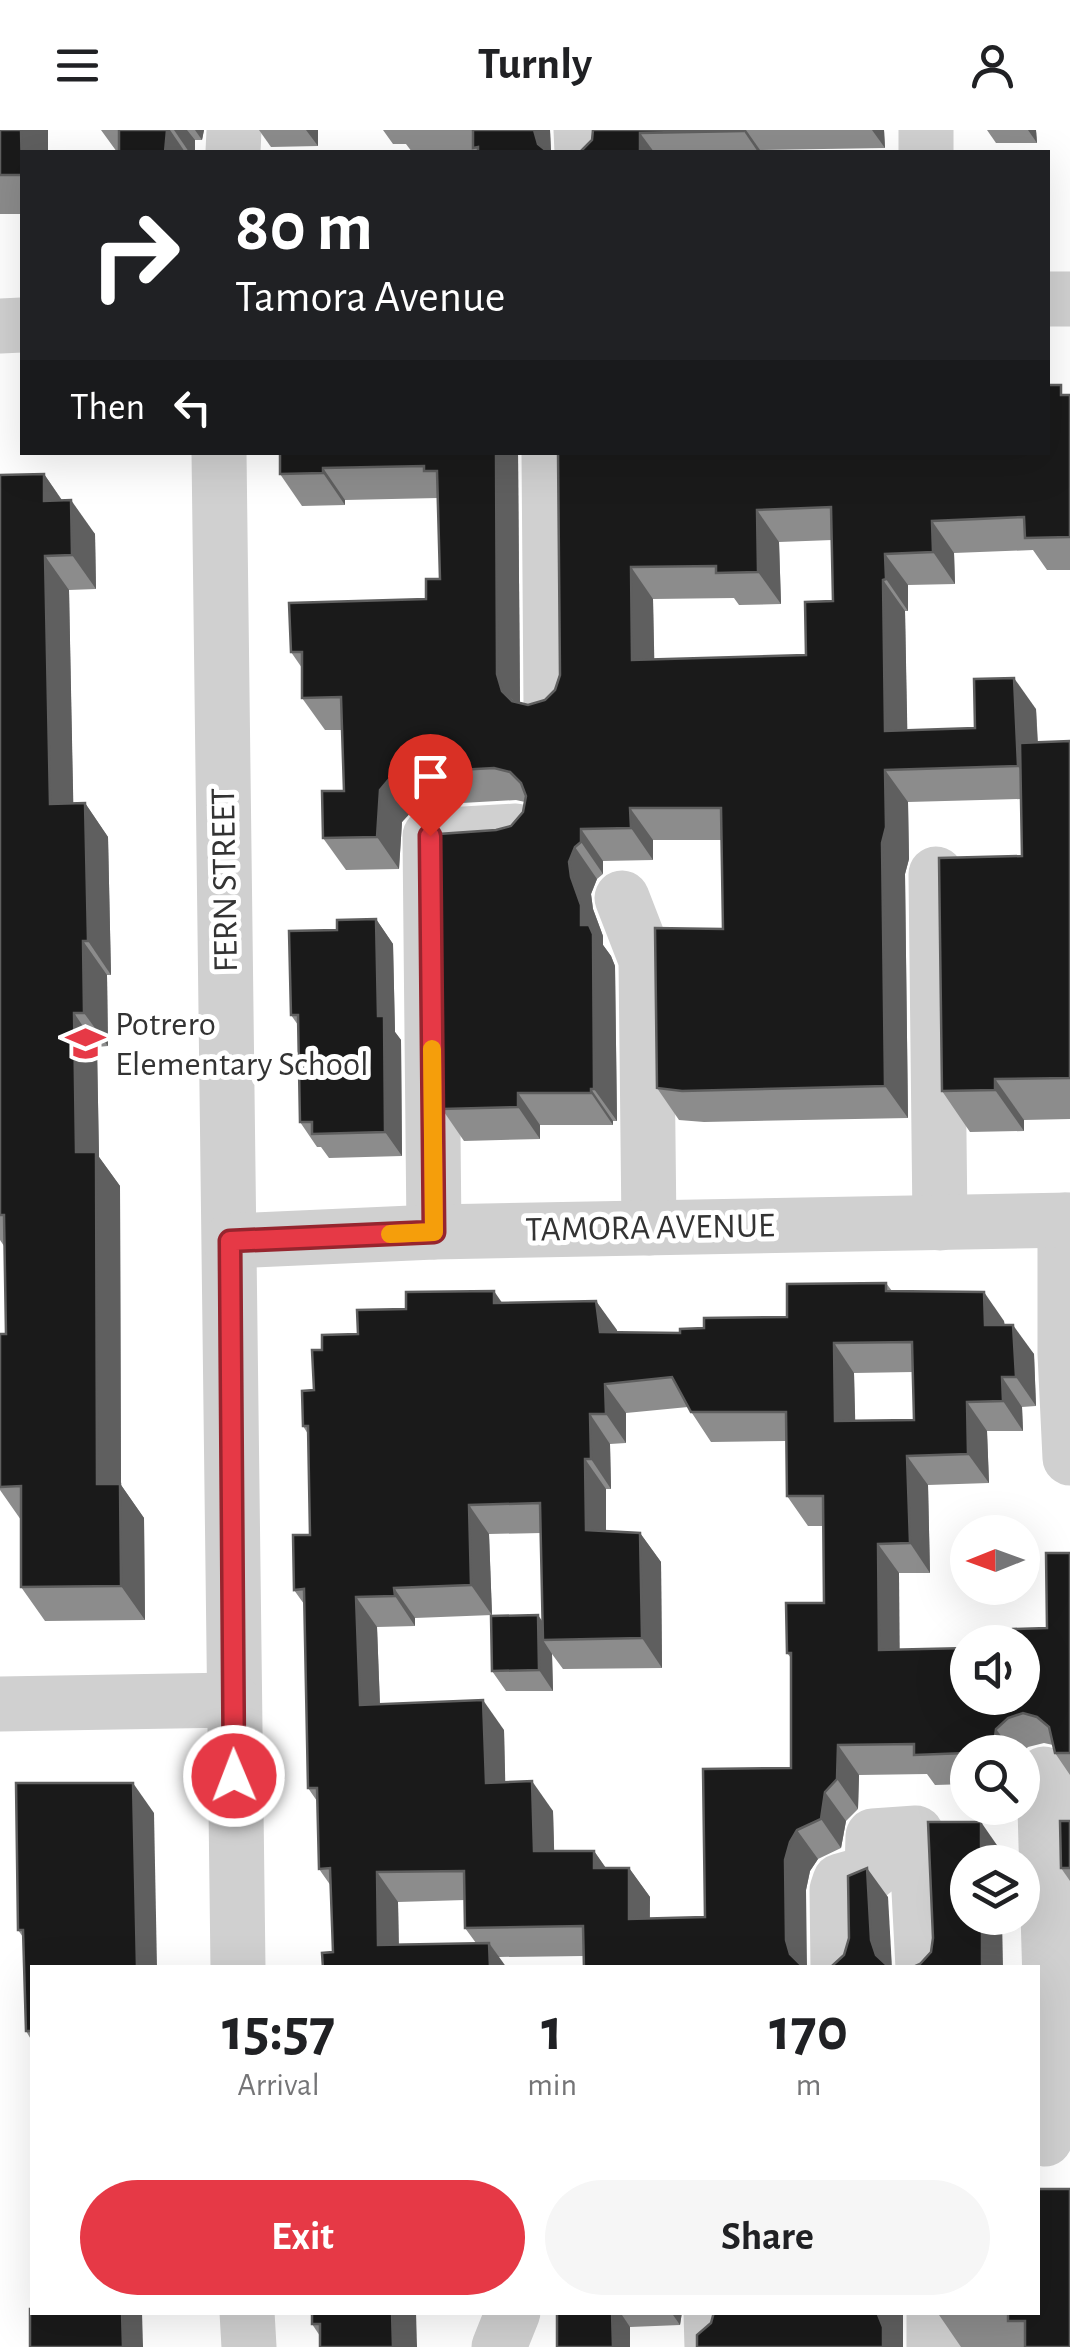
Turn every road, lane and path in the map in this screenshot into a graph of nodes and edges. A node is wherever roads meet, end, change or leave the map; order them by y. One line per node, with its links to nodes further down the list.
1 (219, 455): 11 (street, FERN STREET)
2 (548, 455): 3 (street)
3 (551, 706)
4 (517, 831): 10 (street)
5 (936, 874): 8 (street)
6 (622, 898): 9 (street)
7 (1068, 1220): 8 (street, TAMORA AVENUE); 12 (street)
8 (940, 1222): 9 (street, TAMORA AVENUE)
9 (649, 1228): 10 (street, TAMORA AVENUE)
10 (434, 1232): 11 (street, TAMORA AVENUE)
11 (230, 1241): 13 (street, FERN STREET)
12 (1070, 1458)
13 (232, 1700): 14 (street); 16 (street, FERN STREET)
14 (0, 1704)
15 (1044, 1774): 19 (street)
16 (238, 1965)
17 (838, 1965): 18 (street)
18 (922, 1965)
19 (1051, 2139)
20 (247, 2315): 24 (street)
21 (511, 2315): 25 (street)
22 (711, 2315): 26 (street)
23 (934, 2315): 27 (street)
24 (248, 2347)
25 (498, 2347)
26 (712, 2347)
27 (934, 2347)

